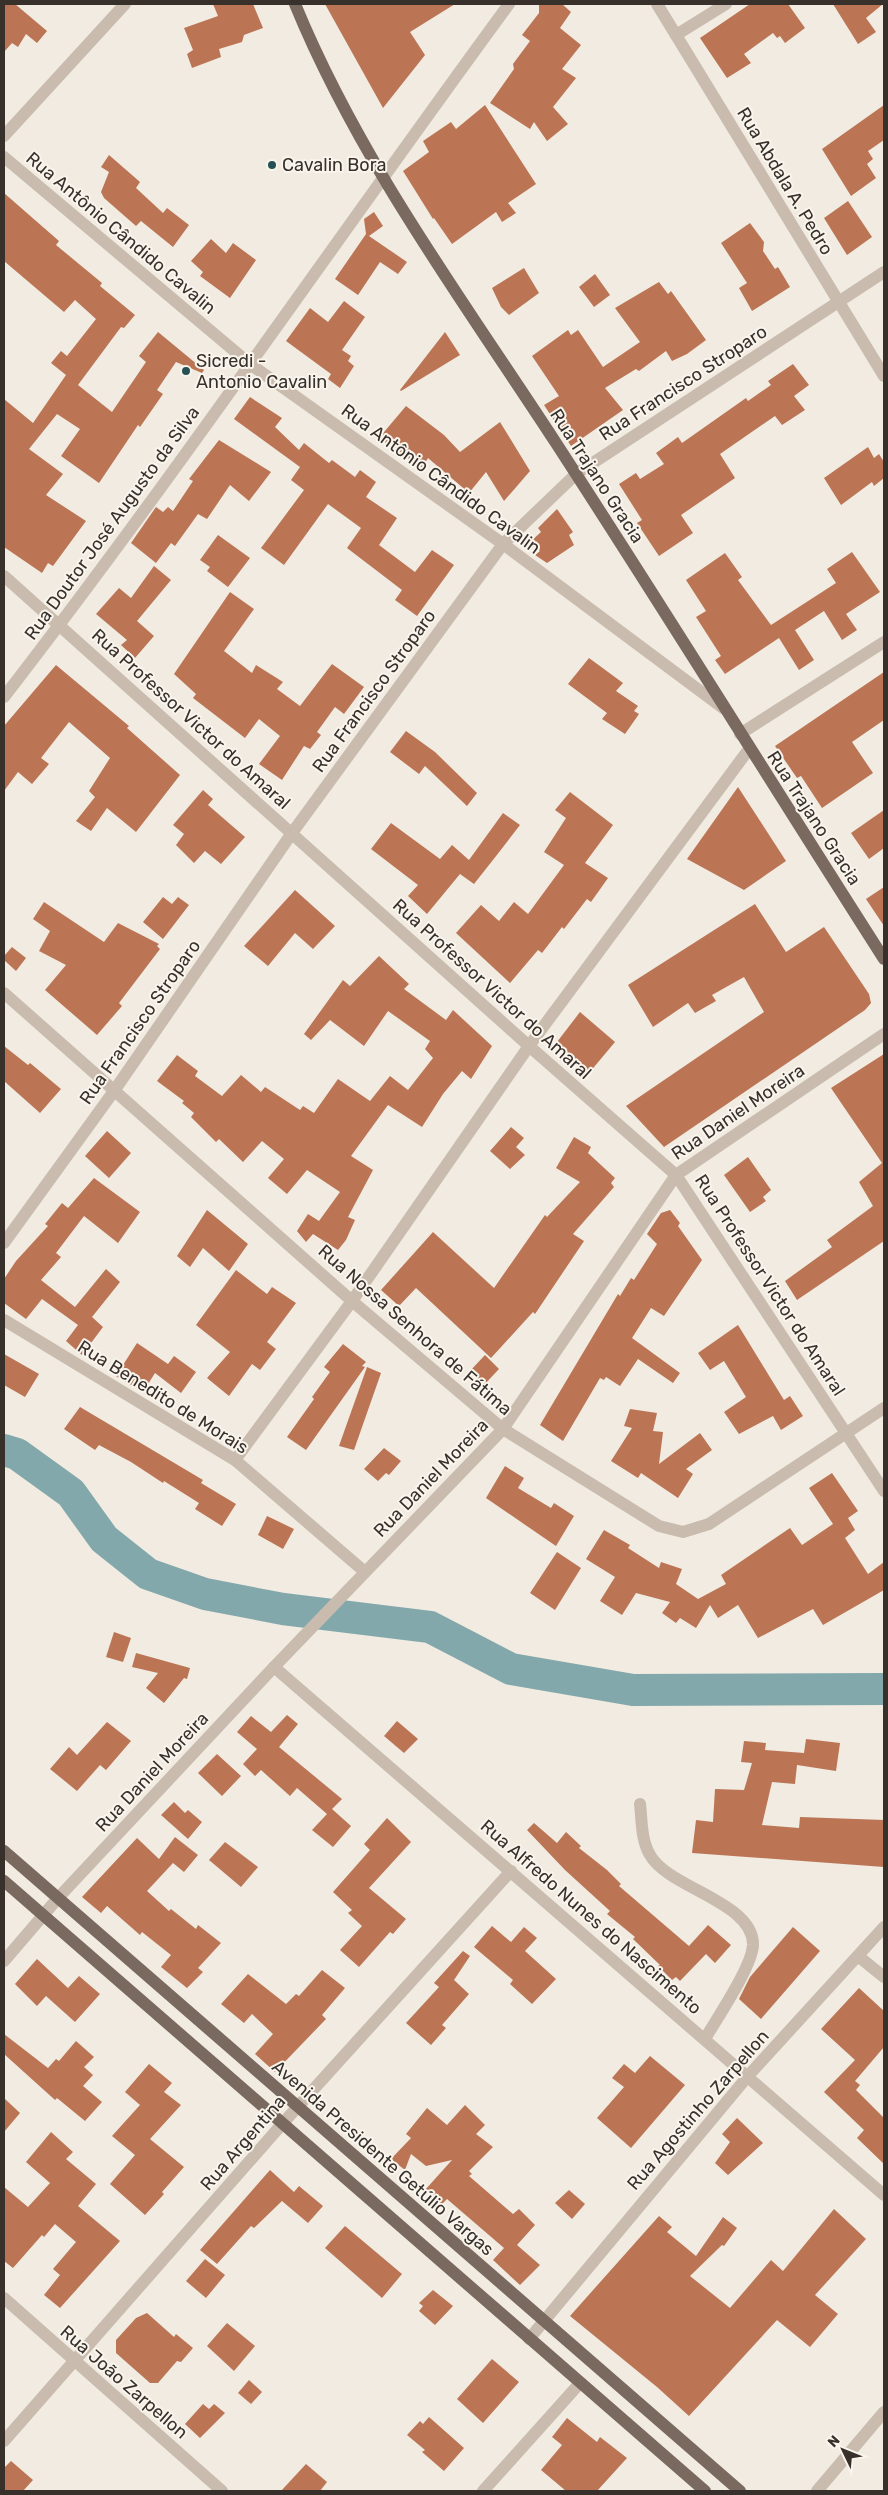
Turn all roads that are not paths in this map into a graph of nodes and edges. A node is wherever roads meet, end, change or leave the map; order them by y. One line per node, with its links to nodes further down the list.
1 (125, 4): 7 (street)
2 (295, 4): 9 (main road, Rua Trajano Gracia)
3 (510, 4): 9 (street, Rua Doutor José Augusto da Silva)
4 (657, 4): 6 (street, Rua Abdala A. Pedro)
5 (726, 4): 6 (street)
6 (676, 35): 11 (street, Rua Abdala A. Pedro)
7 (4, 136)
8 (4, 157): 12 (street, Rua Antônio Cândido Cavalin)
9 (382, 177): 12 (street, Rua Doutor José Augusto da Silva); 14 (main road, Rua Trajano Gracia)
10 (884, 272): 11 (street, Rua Francisco Stroparo)
11 (838, 302): 13 (street, Rua Abdala A. Pedro); 14 (street, Rua Francisco Stroparo)
12 (250, 364): 15 (street, Rua Antônio Cândido Cavalin); 17 (street, Rua Doutor José Augusto da Silva)
13 (884, 376)
14 (576, 474): 15 (street, Rua Francisco Stroparo); 20 (main road, Rua Trajano Gracia)
15 (503, 544): 20 (street, Rua Antônio Cândido Cavalin); 23 (street, Rua Francisco Stroparo)
16 (4, 576): 17 (street, Rua Professor Victor do Amaral)
17 (60, 625): 19 (street, Rua Doutor José Augusto da Silva); 23 (street, Rua Professor Victor do Amaral)
18 (884, 642): 21 (street)
19 (4, 698)
20 (724, 708): 21 (main road, Rua Trajano Gracia)
21 (740, 734): 22 (main road, Rua Trajano Gracia)
22 (750, 749): 24 (main road, Rua Trajano Gracia); 27 (street)
23 (292, 833): 27 (street, Rua Professor Victor do Amaral); 28 (street, Rua Francisco Stroparo)
24 (884, 959)
25 (4, 993): 28 (street, Rua Nossa Senhora de Fátima)
26 (884, 1034): 29 (street, Rua Daniel Moreira)
27 (529, 1046): 29 (street, Rua Professor Victor do Amaral); 31 (street)
28 (114, 1091): 30 (street, Rua Francisco Stroparo); 31 (street, Rua Nossa Senhora de Fátima)
29 (676, 1175): 34 (street, Rua Daniel Moreira); 35 (street, Rua Professor Victor do Amaral)
30 (4, 1243)
31 (352, 1301): 34 (street, Rua Nossa Senhora de Fátima); 36 (street)
32 (4, 1320): 36 (street, Rua Benedito de Morais)
33 (884, 1408): 35 (street, Rua Nossa Senhora de Fátima)
34 (503, 1429): 35 (street, Rua Nossa Senhora de Fátima); 38 (street, Rua Daniel Moreira)
35 (846, 1432): 37 (street, Rua Professor Victor do Amaral)
36 (235, 1460): 38 (street, Rua Benedito de Morais)
37 (884, 1491)
38 (365, 1572): 39 (street, Rua Daniel Moreira)
39 (274, 1667): 42 (street, Rua Alfredo Nunes do Nascimento); 44 (street, Rua Daniel Moreira)
40 (640, 1804): 50 (street)
41 (4, 1851): 44 (main road, Avenida Presidente Getúlio Vargas)
42 (511, 1871): 50 (street, Rua Alfredo Nunes do Nascimento); 52 (street, Rua Argentina)
43 (4, 1881): 45 (main road)
44 (58, 1898): 45 (street, Rua Daniel Moreira); 52 (main road, Avenida Presidente Getúlio Vargas)
45 (43, 1916): 48 (street, Rua Daniel Moreira); 53 (main road)
46 (884, 1927): 47 (street, Rua Agostinho Zarpellon)
47 (858, 1956): 49 (street); 51 (street, Rua Agostinho Zarpellon)
48 (4, 1961)
49 (884, 1977)
50 (705, 2039): 51 (street, Rua Alfredo Nunes do Nascimento)
51 (748, 2076): 54 (street, Rua Alfredo Nunes do Nascimento); 56 (street, Rua Agostinho Zarpellon)
52 (298, 2107): 53 (street, Rua Argentina); 56 (main road, Avenida Presidente Getúlio Vargas)
53 (283, 2123): 57 (main road); 58 (street, Rua Argentina)
54 (884, 2195)
55 (4, 2298): 58 (street, Rua João Zarpellon)
56 (544, 2320): 57 (street, Rua Agostinho Zarpellon); 65 (main road, Avenida Presidente Getúlio Vargas)
57 (529, 2338): 59 (main road)
58 (74, 2361): 61 (street, Rua Argentina); 62 (street, Rua João Zarpellon)
59 (580, 2383): 63 (street); 64 (main road)
60 (884, 2412): 66 (street)
61 (4, 2441)
62 (222, 2491)
63 (483, 2491)
64 (705, 2491)
65 (740, 2491)
66 (817, 2491)

